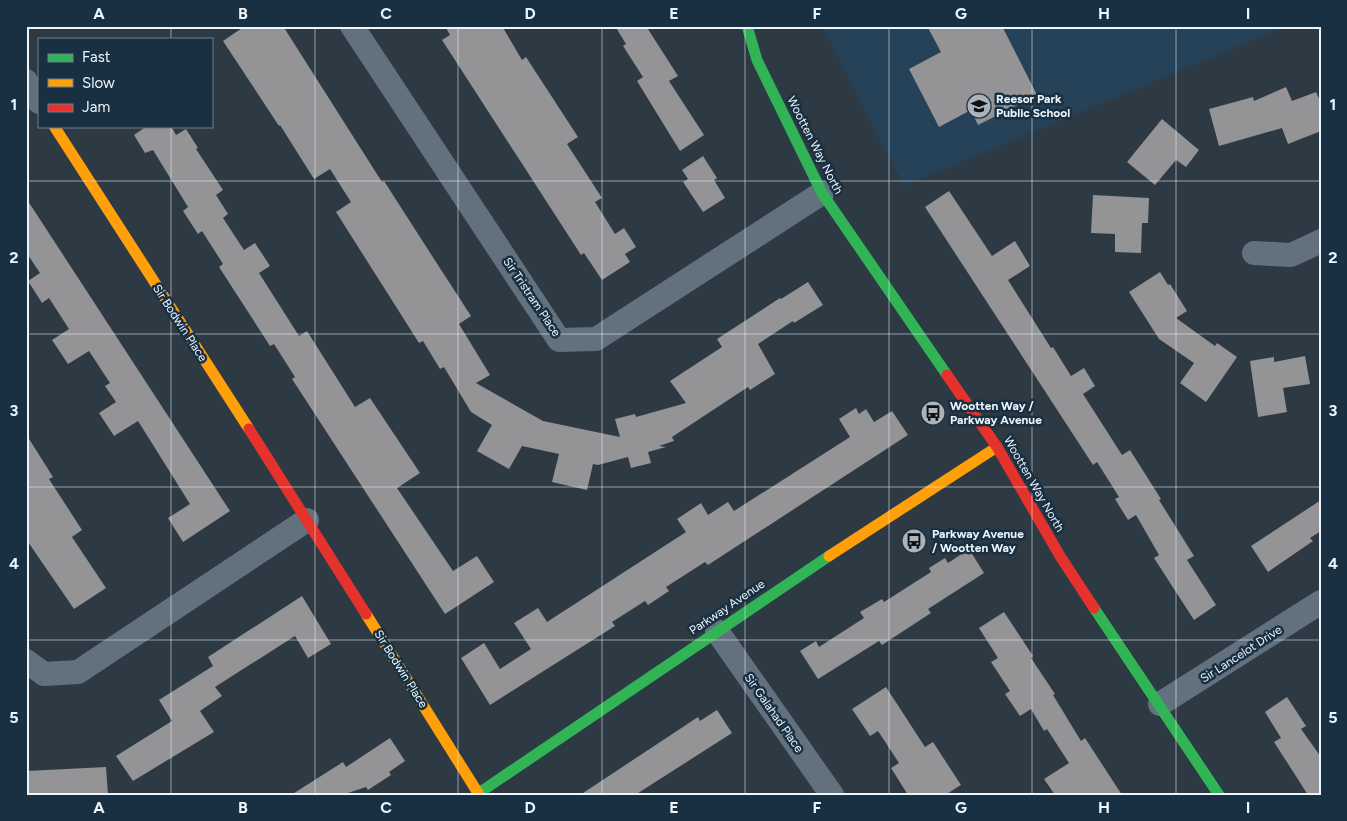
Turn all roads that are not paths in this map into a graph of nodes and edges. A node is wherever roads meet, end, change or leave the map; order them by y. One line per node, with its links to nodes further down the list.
1 (352, 26): 6 (street, Sir Tristram Place)
2 (747, 26): 6 (street, Wootten Way North)
3 (26, 81): 4 (street)
4 (38, 100)
5 (55, 128): 10 (street, Sir Bodwin Place)
6 (822, 193): 9 (street, Wootten Way North)
7 (1321, 241): 8 (street)
8 (1254, 253)
9 (997, 447): 12 (street, Parkway Avenue); 14 (street, Wootten Way North)
10 (307, 520): 13 (street); 15 (street, Sir Bodwin Place)
11 (1321, 602): 14 (street, Sir Lancelot Drive)
12 (717, 631): 15 (street, Parkway Avenue); 16 (street, Sir Galahad Place)
13 (26, 661)
14 (1160, 704): 17 (street, Wootten Way North)
15 (477, 794)
16 (832, 795)
17 (1219, 795)

